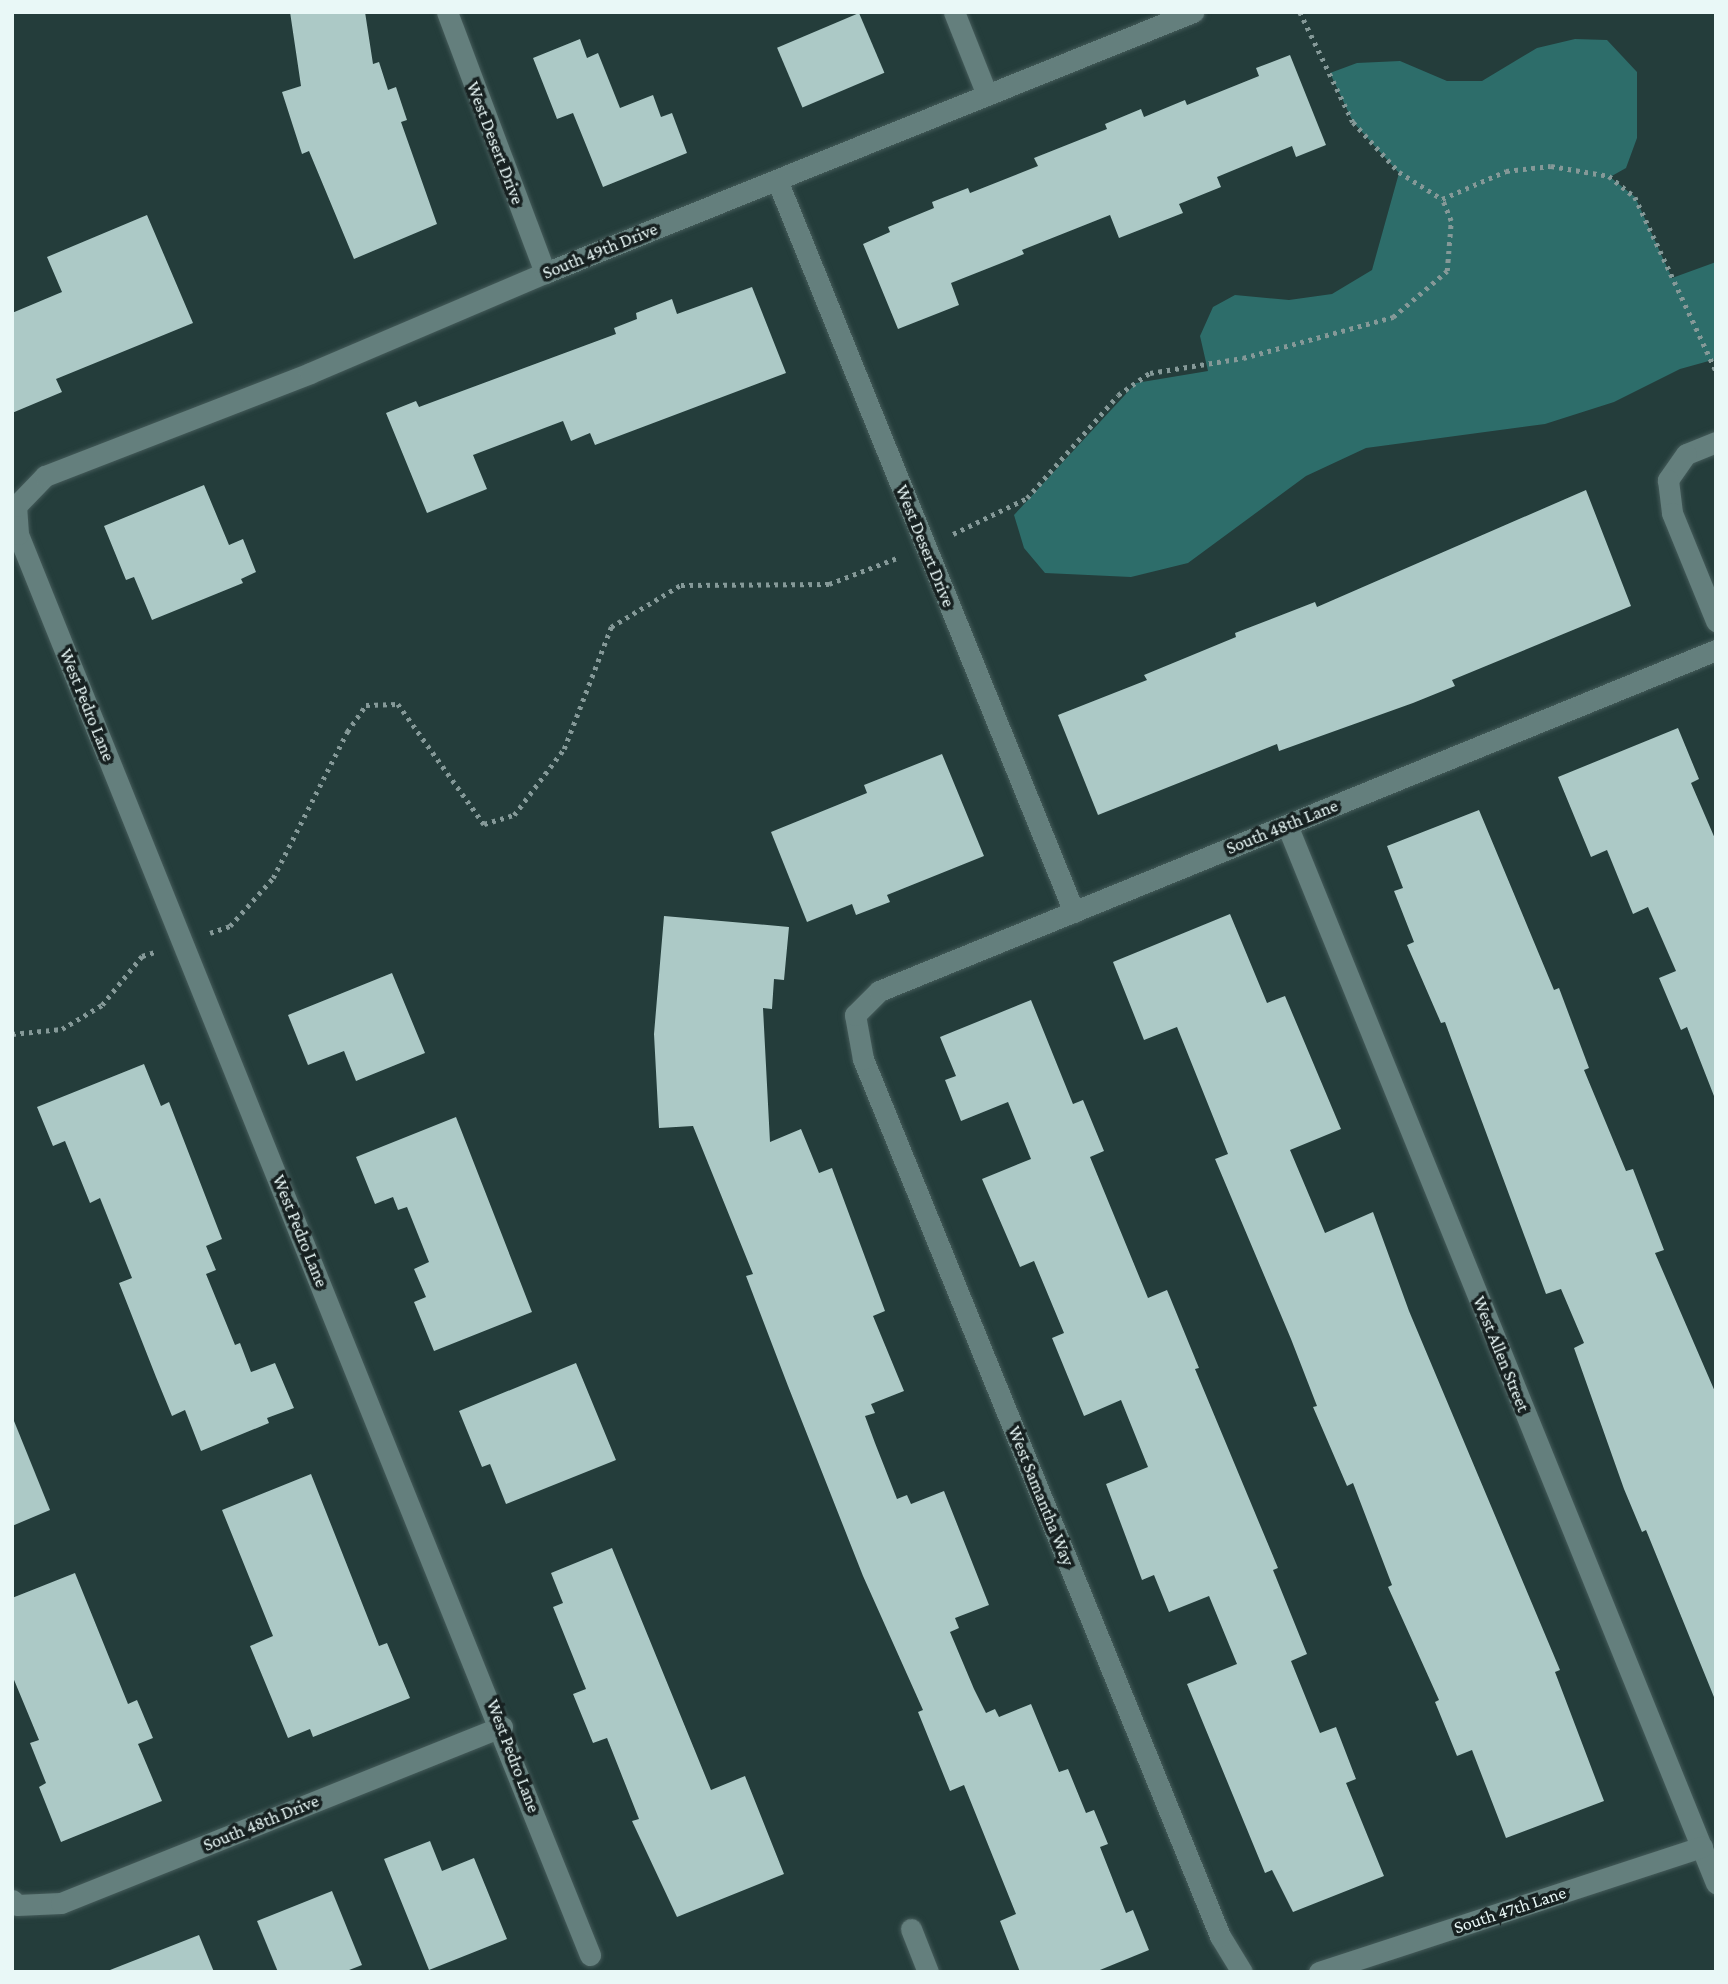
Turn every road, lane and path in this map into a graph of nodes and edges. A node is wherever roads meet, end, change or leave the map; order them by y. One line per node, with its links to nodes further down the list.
1 (447, 12): 8 (street, West Desert Drive)
2 (954, 12): 5 (street)
3 (1193, 12): 5 (street, South 49th Drive)
4 (1300, 12): 7 (path)
5 (987, 95): 6 (street, South 49th Drive)
6 (776, 180): 8 (street, South 49th Drive); 12 (street, West Desert Drive)
7 (1442, 199): 9 (path); 12 (path)
8 (545, 273): 11 (street, South 49th Drive)
9 (1716, 371)
10 (1716, 442): 13 (street)
11 (16, 506): 17 (street, West Pedro Lane)
12 (925, 545): 16 (street, West Desert Drive); 17 (path)
13 (1716, 621)
14 (1716, 650): 15 (street, South 48th Lane)
15 (1287, 825): 16 (street, South 48th Lane); 21 (street, West Allen Street)
16 (1074, 912): 18 (street, South 48th Lane)
17 (183, 943): 19 (path); 20 (street, West Pedro Lane)
18 (855, 1015): 27 (street, West Samantha Way)
19 (12, 1034)
20 (502, 1727): 23 (street, South 48th Drive); 25 (street, West Pedro Lane)
21 (1702, 1847): 22 (street, West Allen Street); 28 (street, South 47th Lane)
22 (1716, 1882)
23 (15, 1903)
24 (911, 1929): 26 (street)
25 (590, 1955)
26 (928, 1972)
27 (1242, 1972)
28 (1319, 1972)

